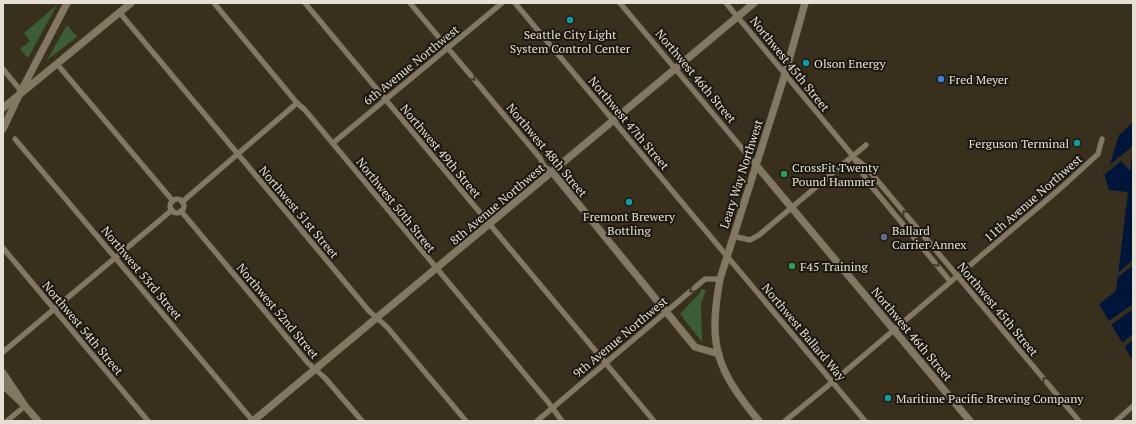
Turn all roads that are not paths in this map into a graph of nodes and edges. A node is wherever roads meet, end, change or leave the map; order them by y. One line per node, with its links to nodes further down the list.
1 (67, 3): 19 (main road)
2 (131, 3): 12 (main road)
3 (214, 3): 23 (street, Northwest 50th Street)
4 (305, 3): 22 (street, Northwest 49th Street)
5 (410, 3): 14 (street, Northwest 48th Street)
6 (502, 3): 14 (street, 6th Avenue Northwest)
7 (515, 3): 25 (street, Northwest 47th Street)
8 (620, 3): 16 (street, Northwest 46th Street)
9 (726, 3): 13 (street, Northwest 45th Street)
10 (754, 3): 13 (main road, 8th Avenue Northwest)
11 (806, 3): 20 (main road, Leary Way Northwest)
12 (120, 13): 15 (main road); 31 (street, Northwest 51st Street)
13 (738, 17): 16 (main road, 8th Avenue Northwest); 20 (street, Northwest 45th Street)
14 (448, 48): 22 (street, 6th Avenue Northwest); 34 (street, Northwest 48th Street, one-way to 34)
15 (57, 64): 18 (main road); 35 (street)
16 (675, 68): 25 (main road, 8th Avenue Northwest); 33 (street, Northwest 46th Street)
17 (3, 69): 21 (street)
18 (47, 72): 19 (main road); 21 (main road)
19 (30, 74): 21 (main road)
20 (785, 74): 32 (street, Northwest 45th Street); 33 (main road, Leary Way Northwest)
21 (20, 93): 24 (main road); 26 (main road)
22 (385, 99): 29 (street, 6th Avenue Northwest); 40 (street, Northwest 49th Street)
23 (297, 103): 29 (street, Northwest 50th Street); 31 (street)
24 (3, 108)
25 (614, 120): 34 (main road, 8th Avenue Northwest); 44 (street, Northwest 47th Street)
26 (4, 126)
27 (16, 139): 43 (street, Northwest 53rd Street)
28 (1102, 139): 46 (street, 11th Avenue Northwest)
29 (333, 143): 45 (street, Northwest 50th Street)
30 (866, 145): 32 (street)
31 (237, 154): 36 (street); 51 (street, Northwest 51st Street)
32 (853, 156): 37 (street); 46 (street, Northwest 45th Street, one-way to 32); 48 (street, Northwest 45th Street, one-way to 48)
33 (756, 165): 37 (main road, Northwest 46th Street); 41 (main road, Leary Way Northwest)
34 (553, 173): 40 (main road, 8th Avenue Northwest); 50 (main road, Northwest 48th Street)
35 (172, 201): 36 (street); 38 (street)
36 (182, 202): 39 (street)
37 (792, 208): 41 (street); 52 (main road, Northwest 46th Street)
38 (172, 210): 39 (street); 43 (street)
39 (181, 211): 56 (street, Northwest 52nd Street)
40 (490, 225): 45 (main road, 8th Avenue Northwest); 55 (street, Northwest 49th Street)
41 (733, 236): 44 (main road, Leary Way Northwest)
42 (3, 248): 49 (street, Northwest 54th Street)
43 (115, 256): 49 (street); 66 (street, Northwest 53rd Street)
44 (727, 257): 47 (main road, Leary Way Northwest); 58 (street, Northwest Ballard Way)
45 (437, 269): 51 (main road, 8th Avenue Northwest); 62 (street, Northwest 50th Street)
46 (956, 276): 48 (street, 11th Avenue Northwest); 76 (street, Northwest 45th Street, one-way to 46)
47 (720, 279): 50 (street, 9th Avenue Northwest, one-way to 50); 54 (main road, Leary Way Northwest)
48 (950, 281): 52 (street, 11th Avenue Northwest)
49 (53, 309): 53 (street); 65 (street, Northwest 54th Street)
50 (667, 311): 54 (main road, Northwest 48th Street); 55 (street, 9th Avenue Northwest)
51 (378, 318): 56 (main road, 8th Avenue Northwest); 68 (street, Northwest 51st Street)
52 (894, 329): 58 (street, 11th Avenue Northwest); 75 (main road, Northwest 46th Street)
53 (3, 352)
54 (719, 354): 72 (main road, Leary Way Northwest)
55 (606, 363): 62 (street, 9th Avenue Northwest); 71 (street, Northwest 49th Street)
56 (316, 370): 66 (main road, 8th Avenue Northwest); 67 (street, Northwest 52nd Street)
57 (3, 373): 60 (main road)
58 (833, 383): 73 (street, 11th Avenue Northwest); 74 (street, Northwest Ballard Way)
59 (3, 385): 60 (main road)
60 (25, 406): 63 (street); 64 (main road)
61 (1133, 406): 77 (street)
62 (552, 408): 69 (street, 9th Avenue Northwest); 70 (street, Northwest 50th Street)
63 (6, 421)
64 (38, 421)
65 (148, 421)
66 (253, 421)
67 (362, 421)
68 (466, 421)
69 (537, 421)
70 (562, 421)
71 (654, 421)
72 (759, 421)
73 (785, 421)
74 (865, 421)
75 (970, 421)
76 (1079, 421)
77 (1116, 421)

